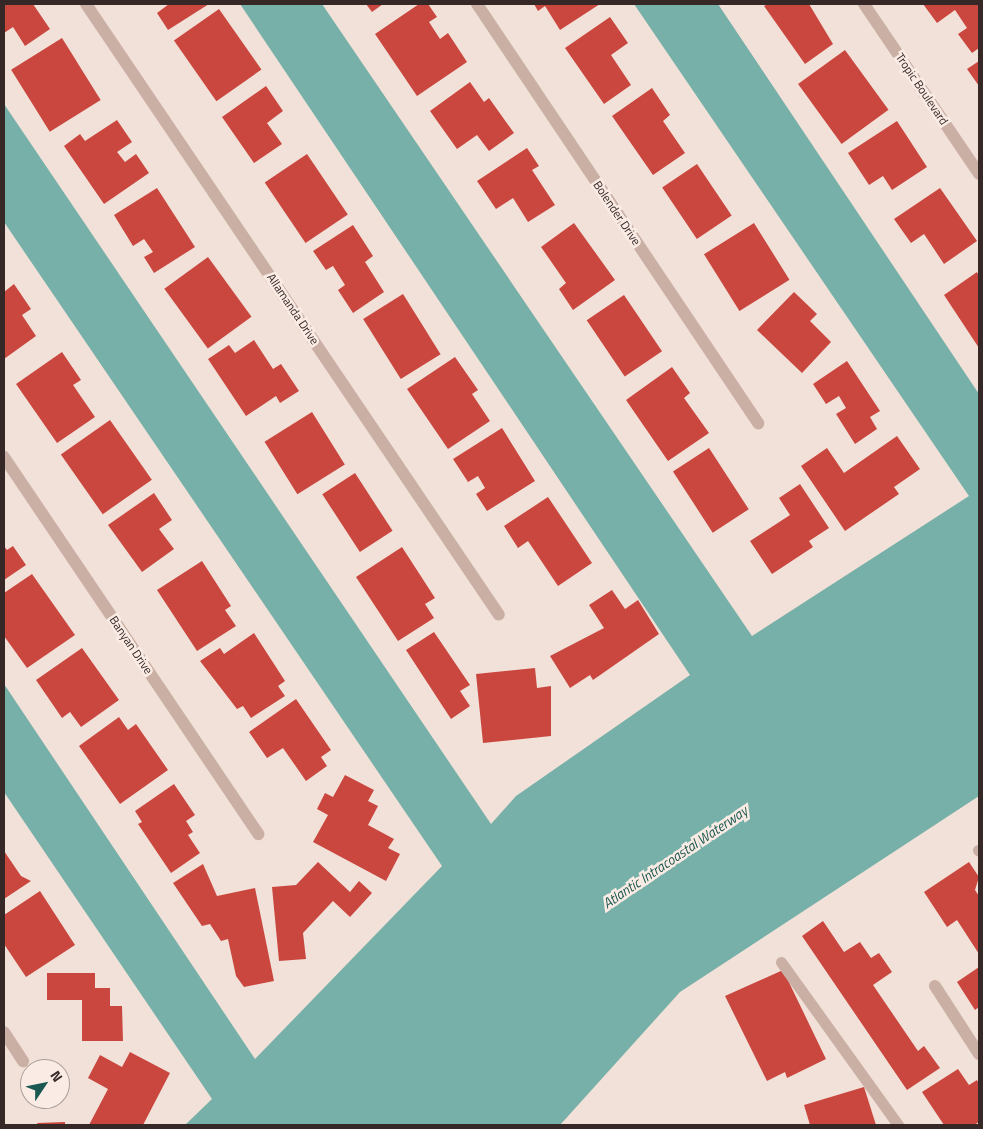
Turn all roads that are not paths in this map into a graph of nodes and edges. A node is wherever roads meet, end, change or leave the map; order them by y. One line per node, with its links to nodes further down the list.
1 (86, 4): 7 (street, Allamanda Drive)
2 (476, 4): 5 (street, Bolender Drive)
3 (864, 4): 4 (street, Tropic Boulevard)
4 (979, 174)
5 (758, 423)
6 (4, 457): 8 (street, Banyan Drive)
7 (499, 615)
8 (258, 834)
9 (781, 962): 14 (lane)
10 (934, 986): 12 (street)
11 (4, 1032): 13 (street)
12 (979, 1054)
13 (22, 1059)
14 (898, 1125)

